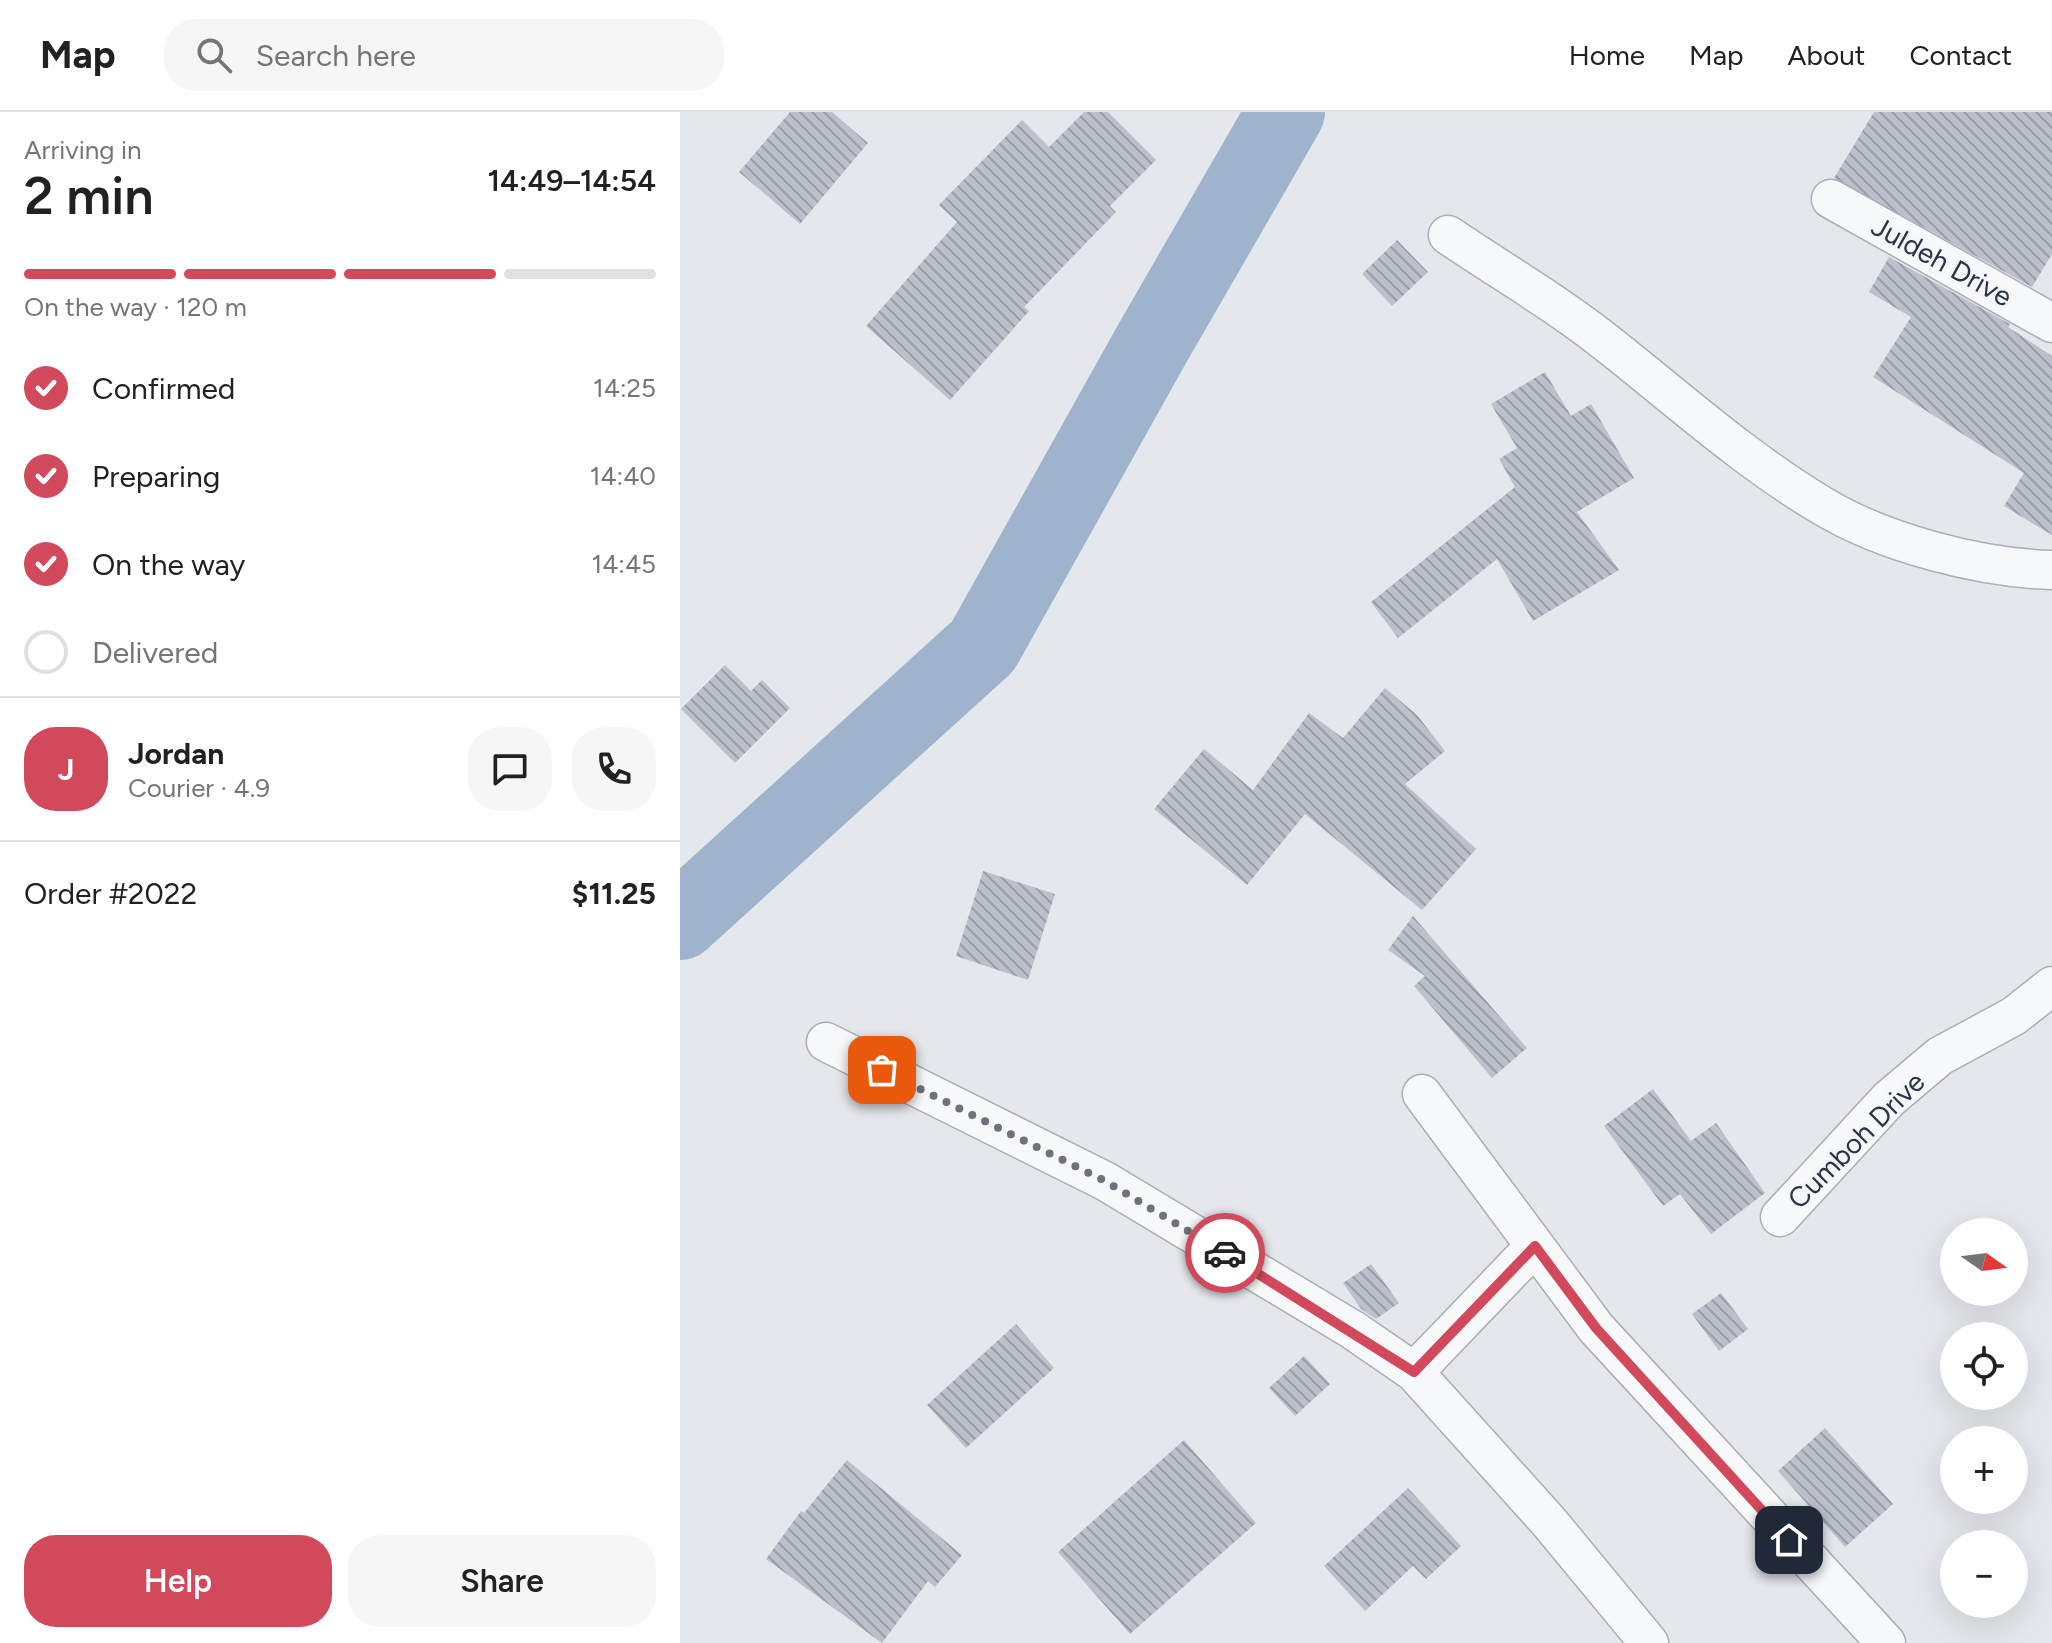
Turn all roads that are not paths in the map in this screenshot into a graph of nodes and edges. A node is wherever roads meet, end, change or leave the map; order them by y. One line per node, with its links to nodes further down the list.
1 (1831, 199): 3 (street, Juldeh Drive)
2 (1448, 235): 4 (street)
3 (2052, 323)
4 (2052, 570)
5 (2052, 986): 8 (street, Cumboh Drive)
6 (826, 1042): 10 (street)
7 (1422, 1094): 9 (street)
8 (1780, 1217)
9 (1535, 1246): 10 (street); 12 (street)
10 (1414, 1372): 11 (street)
11 (1649, 1643)
12 (1886, 1643)

